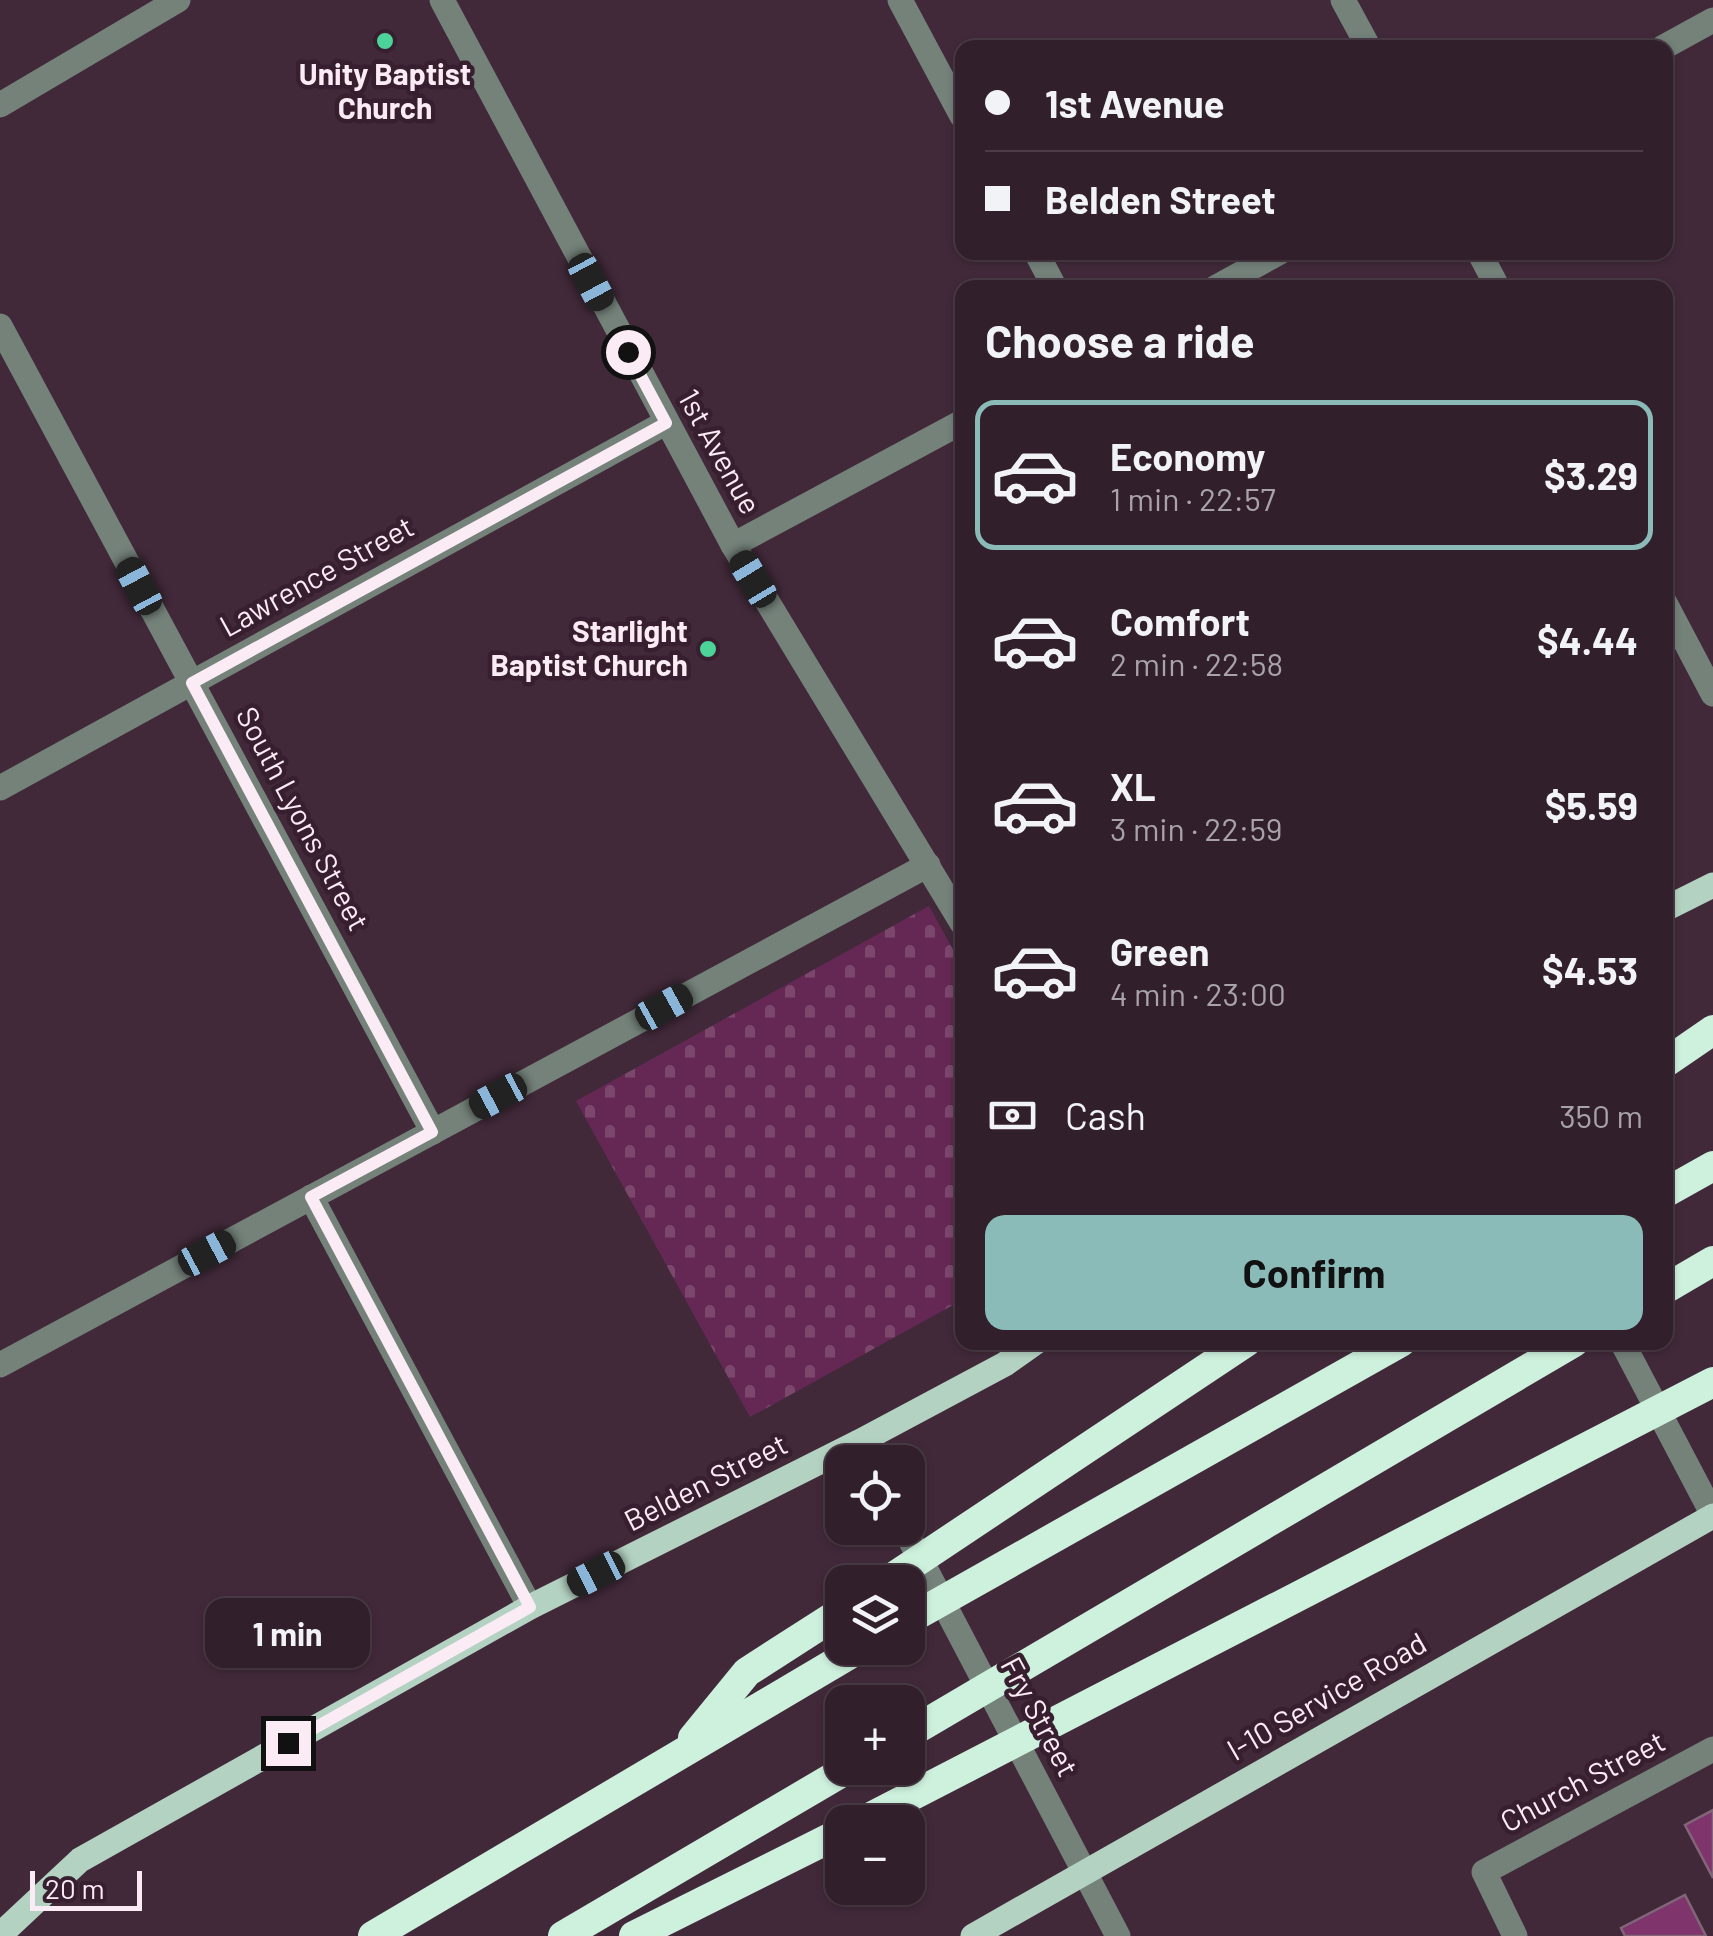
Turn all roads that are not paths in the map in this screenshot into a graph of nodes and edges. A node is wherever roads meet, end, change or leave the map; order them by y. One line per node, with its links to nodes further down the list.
1 (178, 0): 9 (street)
2 (442, 0): 13 (street, 1st Avenue)
3 (900, 0): 8 (street)
4 (1344, 0): 6 (street)
5 (1713, 20): 7 (street)
6 (1365, 40)
7 (1673, 42)
8 (955, 103)
9 (0, 105)
10 (1265, 260): 11 (street)
11 (1229, 280)
12 (0, 326): 17 (street, South Lyons Street)
13 (666, 423): 15 (street, 1st Avenue); 17 (street, Lawrence Street)
14 (955, 426): 15 (street)
15 (733, 545): 20 (street, 1st Avenue)
16 (1673, 618): 18 (street)
17 (192, 683): 19 (street, Lawrence Street); 26 (street, South Lyons Street)
18 (1713, 694)
19 (0, 788)
20 (928, 864): 23 (street, 1st Avenue); 26 (street)
21 (1713, 885): 22 (main road)
22 (1673, 906)
23 (955, 911)
24 (1713, 1030): 25 (highway)
25 (1673, 1058)
26 (432, 1132): 29 (street)
27 (1708, 1169): 28 (highway)
28 (1673, 1189)
29 (311, 1197): 37 (street); 44 (street)
30 (1713, 1261): 31 (highway)
31 (1673, 1284)
32 (1025, 1350): 39 (main road, Belden Street)
33 (1234, 1350): 43 (highway, bridge)
34 (1386, 1350): 45 (highway, bridge)
35 (1560, 1350): 48 (highway, bridge)
36 (1626, 1350): 41 (street)
37 (0, 1365)
38 (1713, 1382): 52 (highway, bridge)
39 (875, 1445)
40 (825, 1470): 44 (main road, Belden Street)
41 (1713, 1515): 54 (main road, I-10 Service Road)
42 (913, 1545): 54 (street, Fry Street)
43 (912, 1565)
44 (530, 1607): 55 (main road, Belden Street)
45 (925, 1610)
46 (825, 1622): 50 (highway)
47 (832, 1665): 50 (highway)
48 (925, 1724)
49 (1713, 1749): 61 (street, Church Street)
50 (679, 1756): 56 (highway)
51 (825, 1782): 57 (highway)
52 (894, 1805)
53 (825, 1841): 58 (highway)
54 (1084, 1872): 59 (main road, I-10 Service Road); 60 (street, Fry Street)
55 (0, 1934)
56 (373, 1936)
57 (563, 1936)
58 (634, 1936)
59 (973, 1936)
60 (1118, 1936)
61 (1515, 1936)

